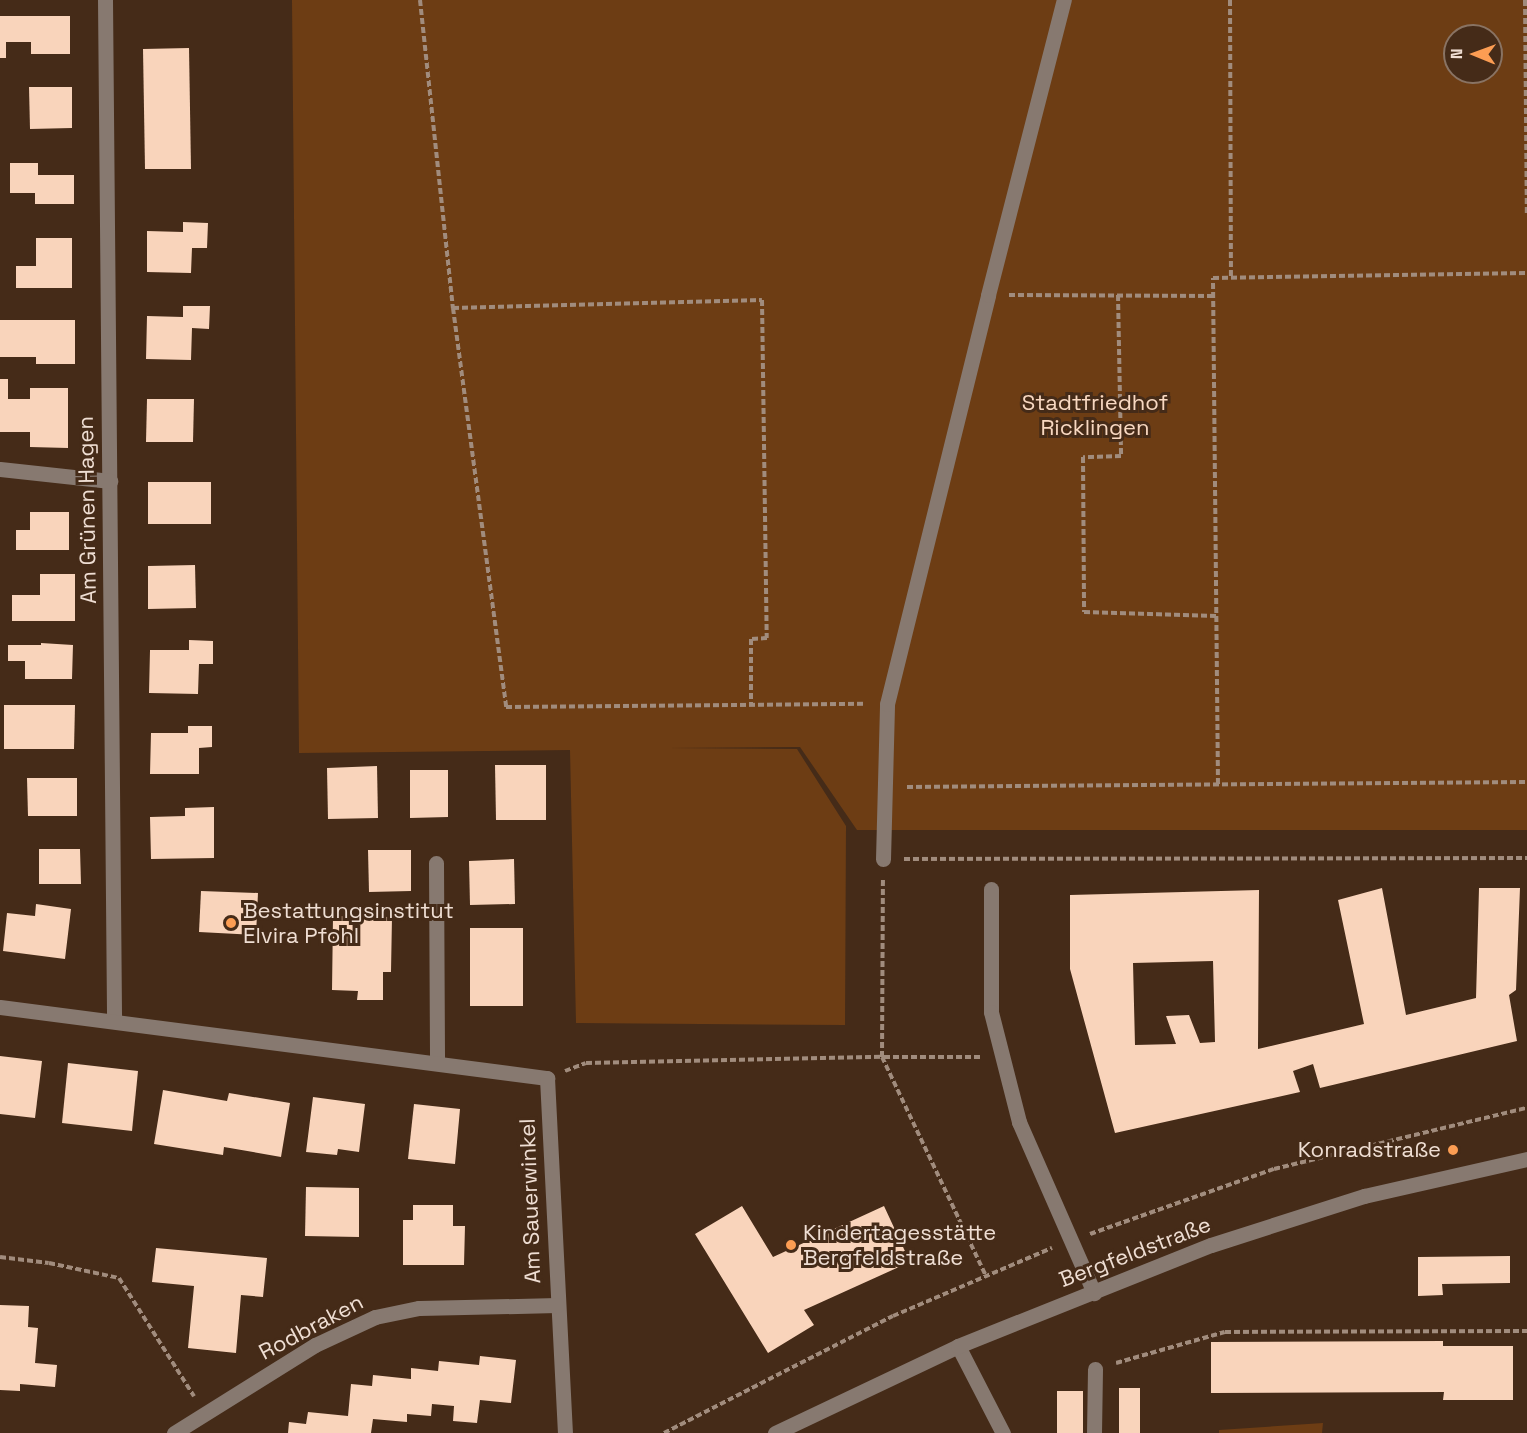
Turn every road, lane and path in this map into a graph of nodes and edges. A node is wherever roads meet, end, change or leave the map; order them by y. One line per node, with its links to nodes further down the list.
1 (105, 0): 14 (street, Am Grünen Hagen)
2 (420, 0): 12 (path)
3 (1064, 0): 9 (street)
4 (1230, 0): 8 (path)
5 (1525, 0): 6 (path)
6 (1527, 213)
7 (1527, 273): 8 (path)
8 (1231, 278): 11 (path)
9 (988, 294): 10 (path); 16 (street)
10 (1118, 295): 11 (path); 15 (path)
11 (1213, 296): 15 (path)
12 (453, 308): 17 (path); 17 (path)
13 (0, 469): 14 (street)
14 (110, 481): 25 (street, Am Grünen Hagen)
15 (1216, 616): 19 (path)
16 (887, 704): 17 (path); 20 (street)
17 (751, 705)
18 (1527, 782): 19 (path)
19 (1218, 784): 20 (path)
20 (885, 787): 21 (street)
21 (883, 859)
22 (436, 863): 27 (street)
23 (990, 889): 26 (street)
24 (0, 1007): 25 (street, Am Sauerwinkel)
25 (114, 1021): 27 (street, Am Sauerwinkel)
26 (1001, 1053): 30 (path); 31 (street)
27 (437, 1063): 32 (street, Am Sauerwinkel)
28 (1527, 1159): 31 (street, Bergfeldstraße)
29 (0, 1257): 36 (path)
30 (986, 1276)
31 (1094, 1293): 34 (street, Bergfeldstraße)
32 (557, 1305): 36 (street, Rodbraken); 38 (street, Am Sauerwinkel)
33 (1527, 1331): 35 (path)
34 (958, 1346): 39 (street, Bergfeldstraße); 40 (street)
35 (1095, 1369): 41 (street)
36 (205, 1413): 37 (street, Rodbraken)
37 (174, 1433)
38 (565, 1433)
39 (775, 1433)
40 (1003, 1433)
41 (1094, 1433)

